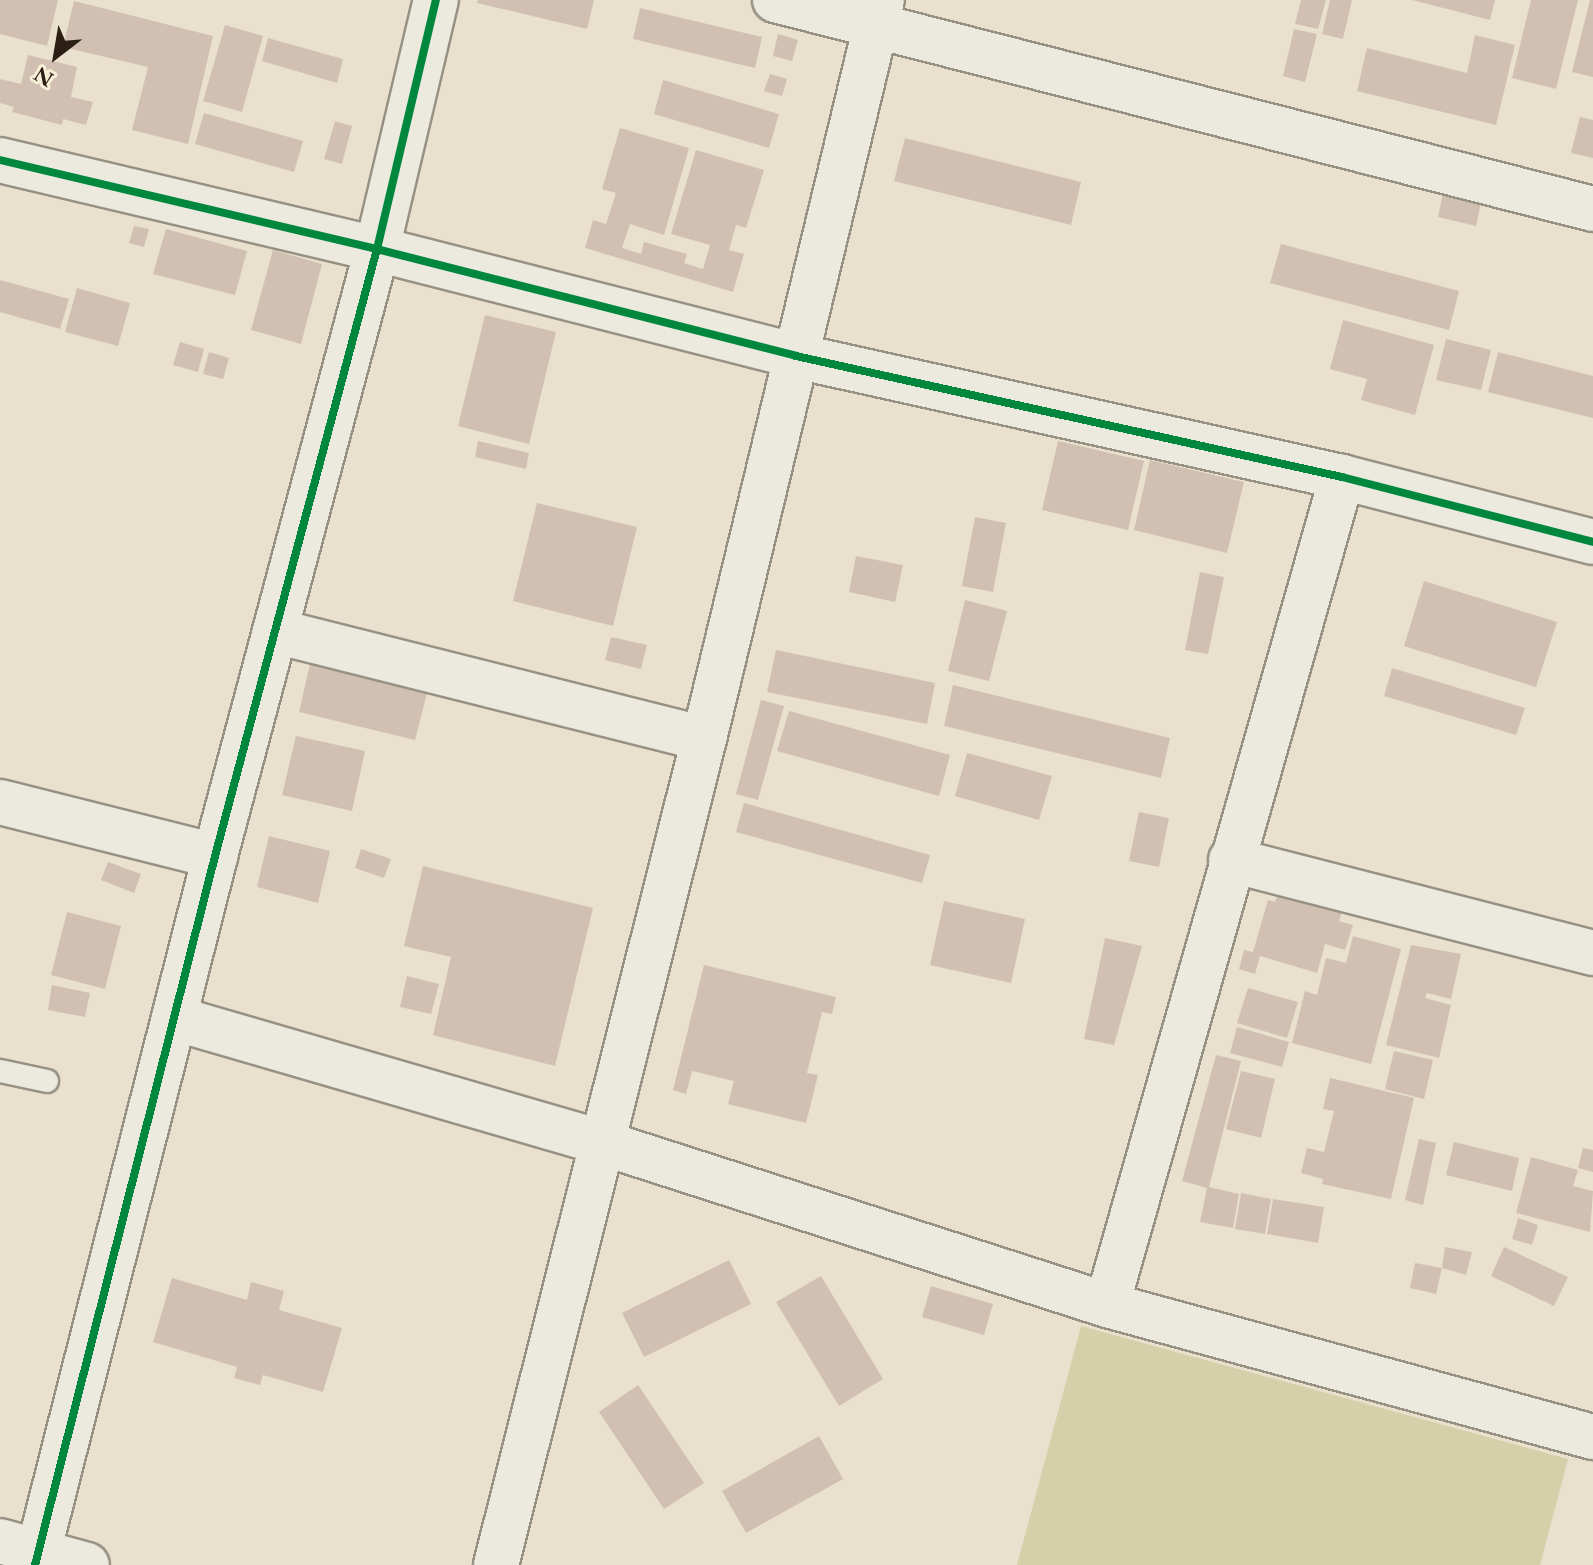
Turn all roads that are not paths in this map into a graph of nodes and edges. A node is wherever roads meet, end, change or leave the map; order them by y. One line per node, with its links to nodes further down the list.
1 (436, 0): 6 (street)
2 (775, 0): 3 (street)
3 (879, 12): 5 (street); 7 (street)
4 (0, 160): 6 (street)
5 (1593, 209)
6 (377, 249): 7 (street); 10 (street)
7 (796, 356): 8 (street); 11 (street)
8 (1342, 477): 9 (street); 14 (street)
9 (1593, 542)
10 (275, 631): 11 (street); 13 (street)
11 (704, 739): 19 (street)
12 (0, 802): 13 (street)
13 (215, 856): 16 (street)
14 (1231, 860): 15 (street); 20 (street)
15 (1593, 953)
16 (174, 1018): 19 (street); 22 (street)
17 (0, 1071): 18 (lane)
18 (47, 1081)
19 (600, 1142): 20 (street); 24 (street)
20 (1107, 1305): 21 (street)
21 (1593, 1437)
22 (25, 1553): 23 (street)
23 (87, 1565)
24 (496, 1565)

